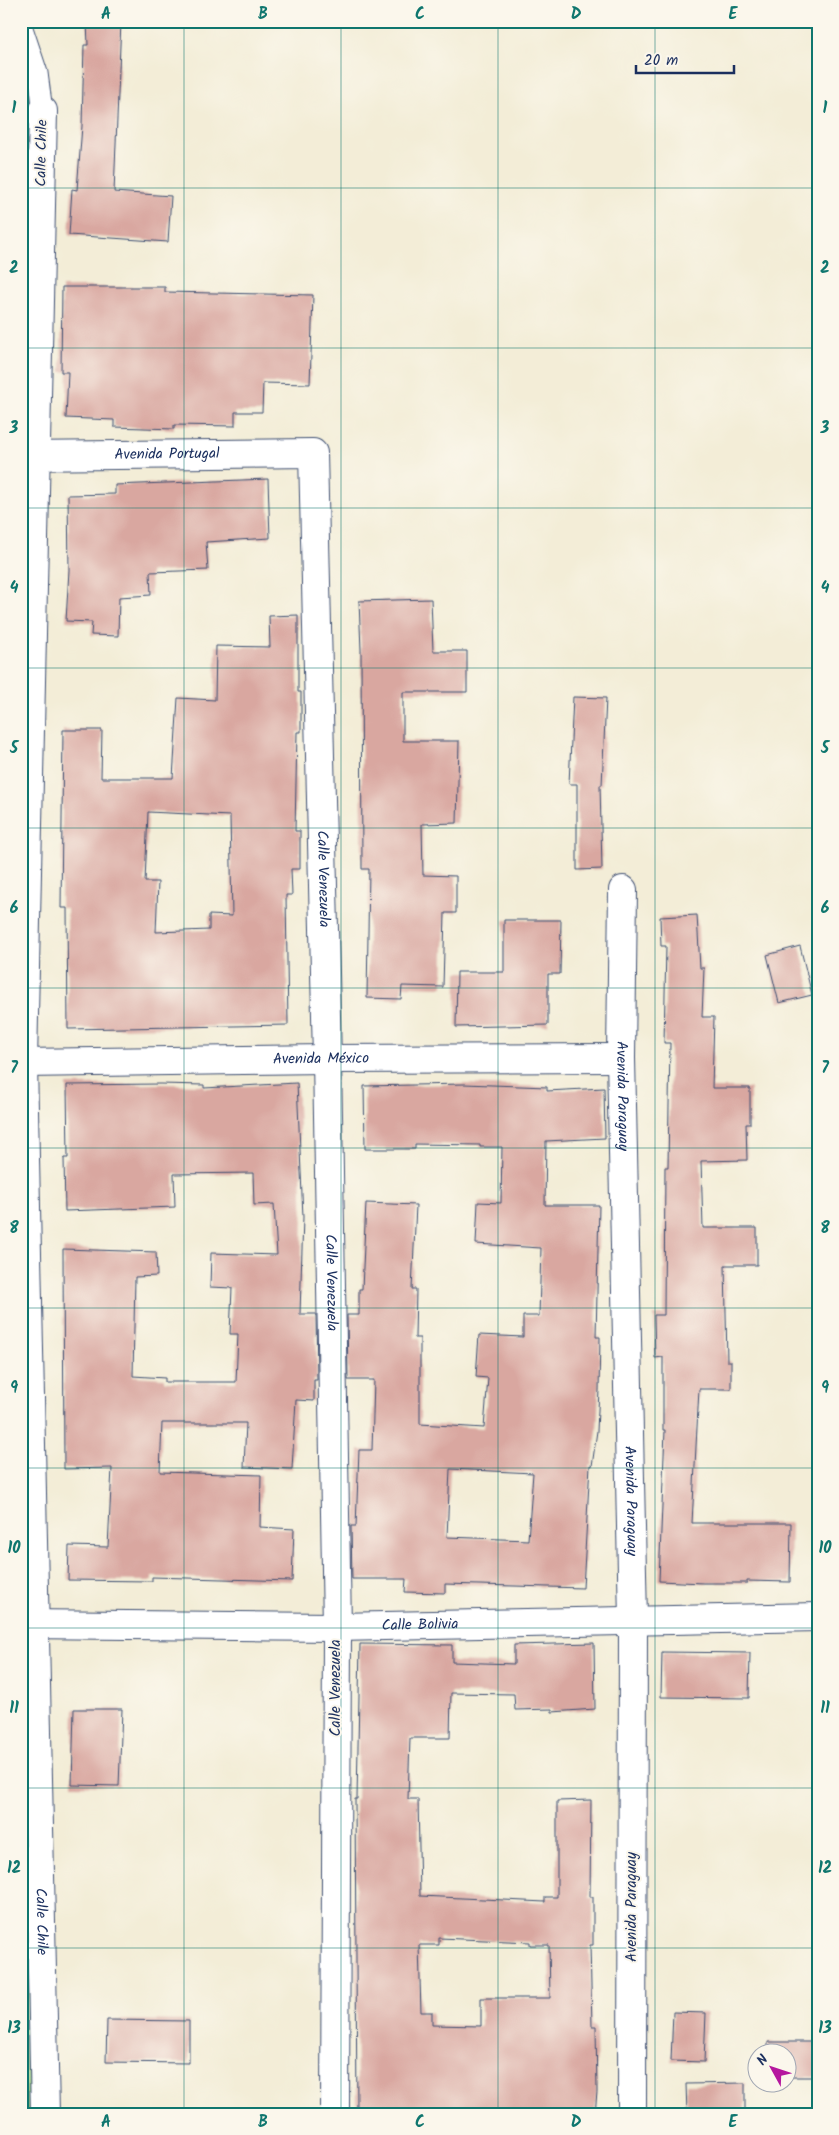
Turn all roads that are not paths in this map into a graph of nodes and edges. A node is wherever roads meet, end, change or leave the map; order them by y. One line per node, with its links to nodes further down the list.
1 (21, 22): 2 (lane)
2 (43, 111): 3 (street, Calle Chile)
3 (31, 192): 5 (street, Calle Chile)
4 (313, 453): 5 (street, Avenida Portugal); 9 (street, Calle Venezuela)
5 (28, 456): 6 (street, Calle Chile)
6 (25, 758): 10 (street, Calle Chile)
7 (623, 890): 8 (street, Avenida Paraguay)
8 (621, 1058): 9 (street, Avenida México); 13 (street, Avenida Paraguay)
9 (327, 1059): 10 (street, Avenida México); 15 (street, Calle Venezuela)
10 (22, 1063): 11 (street, Calle Chile)
11 (25, 1353): 14 (street, Calle Chile)
12 (818, 1617): 13 (street, Calle Bolivia)
13 (633, 1620): 15 (street, Calle Bolivia); 18 (street, Avenida Paraguay)
14 (29, 1624): 15 (street, Calle Bolivia); 16 (street, Calle Chile)
15 (336, 1627): 17 (street, Calle Venezuela)
16 (45, 2114)
17 (335, 2114)
18 (632, 2114)

